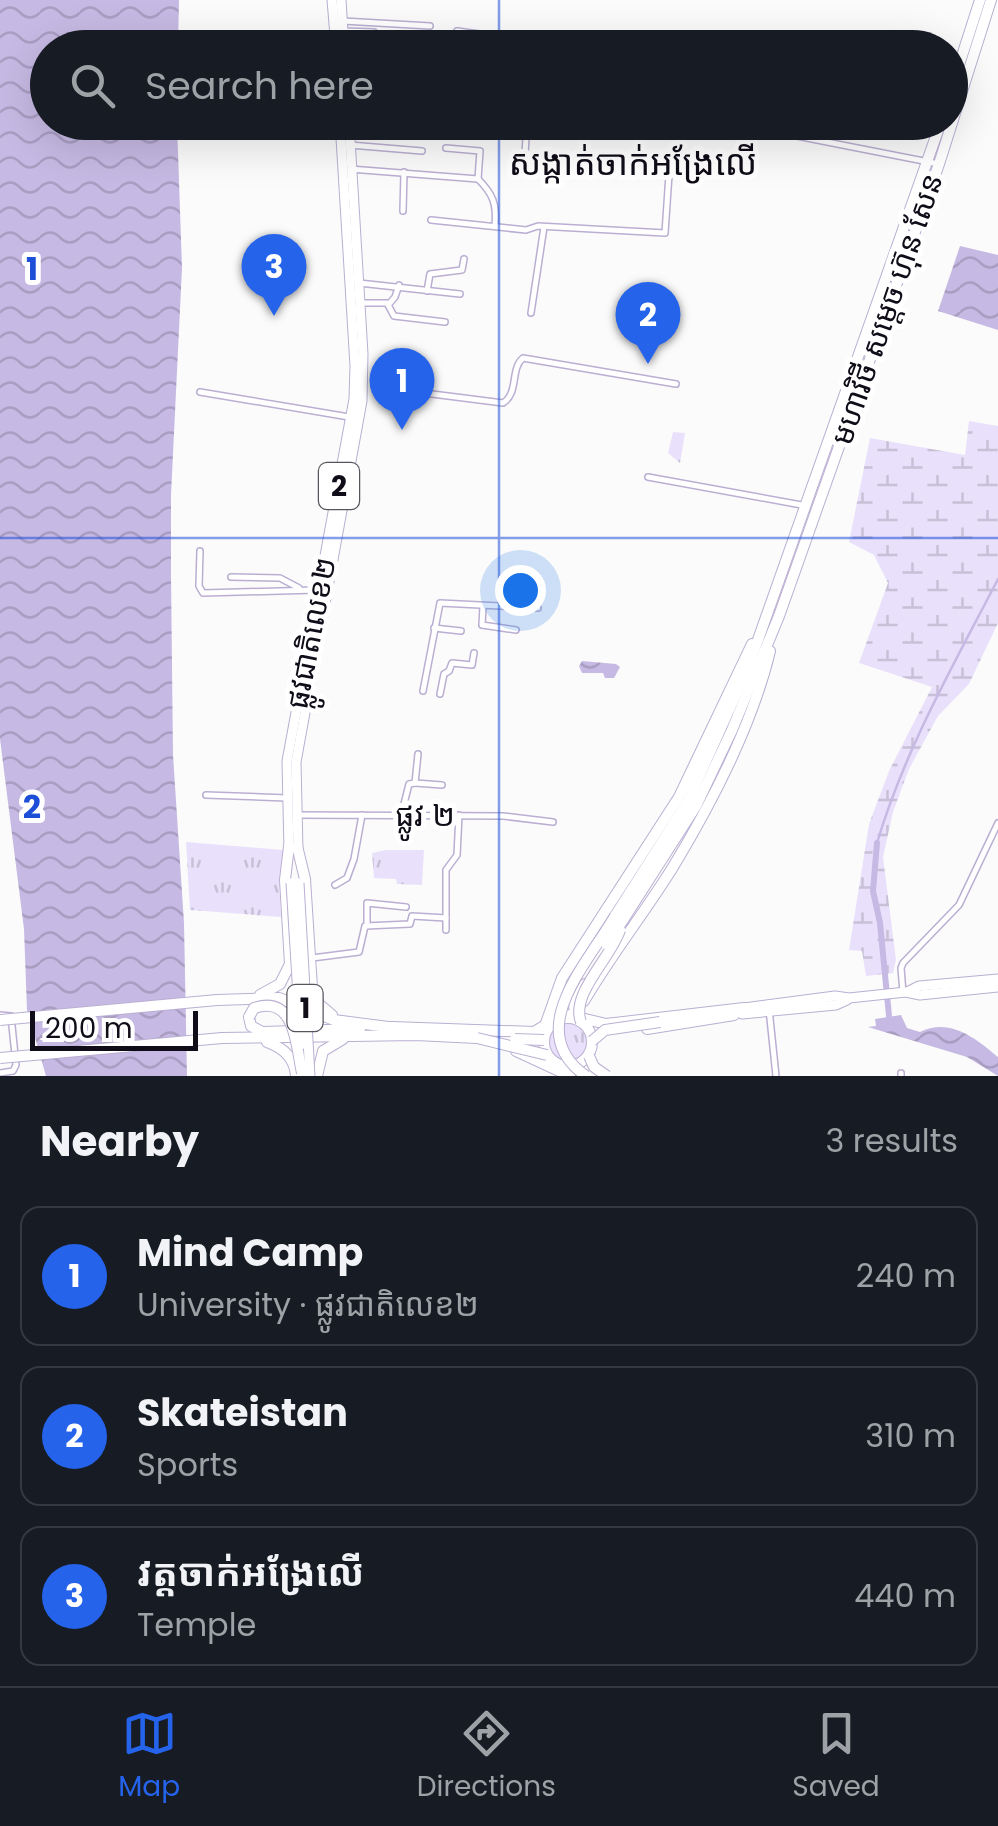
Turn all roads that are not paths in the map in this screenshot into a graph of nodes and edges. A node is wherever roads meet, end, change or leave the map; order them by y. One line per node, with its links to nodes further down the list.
1 (332, 0): 7 (main road)
2 (341, 0): 5 (main road)
3 (980, 0): 10 (highway)
4 (991, 0): 11 (highway, មហាវិថី សម្តេច ហ៊ុន សែន)
5 (343, 26): 6 (street); 8 (main road); 9 (street)
6 (430, 26)
7 (334, 30)
8 (343, 30)
9 (364, 30)
10 (968, 37)
11 (968, 66)
12 (343, 140): 23 (main road, ផ្លូវជាតិលេខ២ / 2)
13 (350, 140): 18 (main road, ផ្លូវជាតិលេខ២ / 2)
14 (525, 140): 24 (street)
15 (817, 140): 22 (street)
16 (938, 140): 22 (highway, មហាវិថី សម្តេច ហ៊ុន សែន)
17 (942, 140): 22 (highway, មហាវិថី សម្តេច ហ៊ុន សែន)
18 (350, 145): 20 (street); 23 (main road, ផ្លូវជាតិលេខ២ / 2)
19 (446, 148): 26 (street)
20 (422, 151)
21 (670, 160): 30 (street)
22 (934, 163): 46 (highway, មហាវិថី សម្តេច ហ៊ុន សែន); 54 (highway, មហាវិថី សម្តេច ហ៊ុន សែន)
23 (347, 169): 25 (street); 32 (main road, ផ្លូវជាតិលេខ២ / 2); 36 (main road, ផ្លូវជាតិលេខ២ / 2)
24 (524, 169)
25 (404, 172): 26 (street); 27 (street)
26 (478, 179): 29 (street)
27 (403, 211)
28 (431, 220): 29 (street)
29 (495, 226): 30 (street)
30 (544, 227): 38 (street)
31 (464, 260): 34 (street)
32 (359, 283): 33 (street); 36 (main road, ផ្លូវជាតិលេខ២ / 2)
33 (399, 285): 34 (street); 37 (street)
34 (427, 290): 35 (street)
35 (460, 294)
36 (356, 303): 37 (street); 43 (main road, ផ្លូវជាតិលេខ២ / 2); 44 (main road, ផ្លូវជាតិលេខ២ / 2)
37 (389, 304): 39 (street)
38 (532, 313)
39 (444, 322)
40 (676, 384): 41 (street)
41 (384, 388)
42 (200, 392): 43 (street)
43 (352, 418): 44 (main road, ផ្លូវជាតិលេខ២ / 2)
44 (350, 451): 47 (main road, ផ្លូវជាតិលេខ២ / 2)
45 (648, 477): 46 (street)
46 (808, 506): 54 (highway, មហាវិថី សម្តេច ហ៊ុន សែន)
47 (333, 544): 51 (main road, ផ្លូវជាតិលេខ២ / 2); 67 (main road, ផ្លូវជាតិលេខ២ / 2)
48 (200, 551): 50 (street)
49 (231, 577): 50 (street)
50 (299, 588): 51 (street)
51 (320, 590): 66 (main road, ផ្លូវជាតិលេខ២ / 2)
52 (484, 606): 53 (street); 55 (street); 57 (street)
53 (538, 608)
54 (774, 614): 60 (highway); 60 (highway)
55 (434, 628): 56 (street); 59 (street)
56 (461, 630)
57 (516, 630)
58 (474, 654): 61 (street)
59 (423, 691)
60 (743, 692): 73 (highway); 73 (highway); 78 (highway)
61 (440, 694)
62 (418, 754): 63 (street)
63 (415, 784): 64 (street); 70 (street)
64 (442, 785)
65 (206, 795): 66 (street)
66 (287, 798): 74 (main road, ផ្លូវជាតិលេខ២ / 2)
67 (297, 815): 68 (street, ផ្លូវ ២); 74 (main road, ផ្លូវជាតិលេខ២ / 2)
68 (362, 815): 70 (street, ផ្លូវ ២); 75 (street)
69 (459, 815): 70 (street, ផ្លូវ ២); 71 (street, ផ្លូវ ២); 77 (street)
70 (401, 816)
71 (553, 822)
72 (998, 823): 84 (street)
73 (678, 836): 78 (highway)
74 (293, 846): 81 (highway); 85 (highway); 101 (main road, 2, bridge)
75 (335, 885)
76 (406, 907): 79 (street)
77 (446, 918): 79 (street); 80 (street)
78 (620, 922): 90 (highway, bridge); 93 (highway, bridge); 103 (highway, bridge); 104 (highway, bridge)
79 (367, 926): 81 (street)
80 (446, 930)
81 (309, 959): 91 (highway)
82 (998, 979): 84 (main road)
83 (998, 988): 84 (main road)
84 (903, 993): 86 (main road)
85 (250, 998): 89 (highway, 1, bridge); 91 (highway, 1)
86 (769, 1008): 87 (main road); 107 (street)
87 (743, 1011): 88 (highway); 90 (highway)
88 (724, 1017): 97 (highway); 97 (highway, bridge)
89 (0, 1018): 100 (street)
90 (582, 1019): 93 (highway, bridge); 97 (highway, bridge)
91 (357, 1023): 92 (highway, 1)
92 (390, 1030): 93 (highway, 1); 94 (highway); 95 (highway, 1); 99 (highway, 1); 101 (highway, bridge)
93 (545, 1030): 94 (highway, bridge); 99 (highway, bridge)
94 (477, 1035): 99 (highway, bridge)
95 (353, 1036): 96 (highway, 1); 101 (highway)
96 (251, 1039): 98 (highway, 1, bridge); 101 (highway)
97 (593, 1048): 99 (highway, bridge); 105 (highway, bridge); 106 (highway)
98 (0, 1058)
99 (558, 1066): 102 (highway)
100 (0, 1073)
101 (306, 1075)
102 (578, 1076)
103 (586, 1076)
104 (597, 1076)
105 (607, 1076)
106 (616, 1076)
107 (776, 1076)

